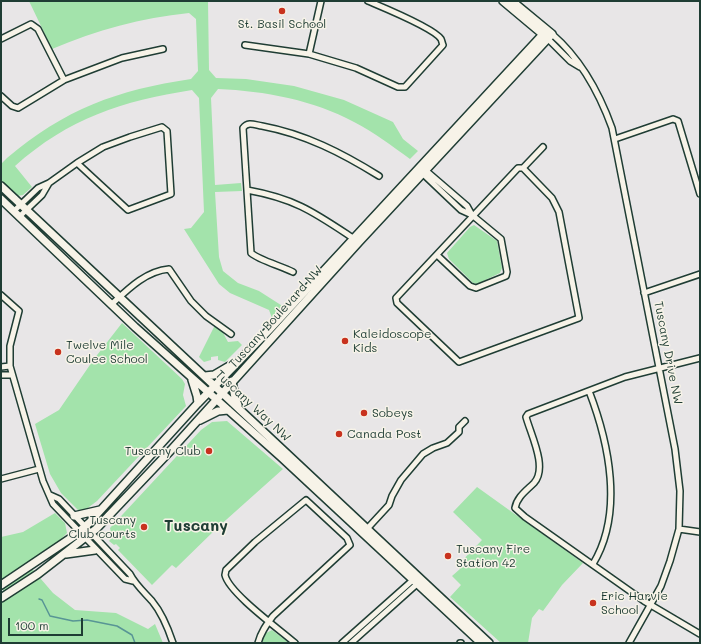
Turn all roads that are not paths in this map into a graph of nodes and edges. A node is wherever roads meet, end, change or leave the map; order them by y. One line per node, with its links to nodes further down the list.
1 (321, 1): 9 (street)
2 (368, 1): 9 (street)
3 (503, 1): 5 (street, Tuscany Drive NW)
4 (512, 1): 5 (street, Tuscany Drive NW)
5 (548, 34): 12 (street, Tuscany Drive NW); 15 (street, Tuscany Boulevard NW); 17 (street, Tuscany Boulevard NW)
6 (1, 39): 10 (street)
7 (245, 45): 9 (street)
8 (163, 49): 10 (street)
9 (309, 54)
10 (64, 80): 11 (street)
11 (1, 96)
12 (615, 138): 22 (street); 32 (street, Tuscany Drive NW)
13 (543, 148): 16 (street)
14 (77, 163): 14 (street); 19 (street)
15 (420, 167): 17 (street); 28 (street, Tuscany Boulevard NW)
16 (523, 168): 26 (street); 29 (street)
17 (425, 172): 26 (street); 28 (street, Tuscany Boulevard NW)
18 (379, 176): 21 (street)
19 (50, 183): 24 (street); 24 (street)
20 (1, 186): 24 (street, Tuscany Way NW)
21 (247, 190): 28 (street); 30 (street)
22 (700, 194)
23 (1, 199): 25 (street, Tuscany Way NW)
24 (24, 207): 25 (street); 27 (street); 34 (street, Tuscany Way NW)
25 (14, 211): 27 (street, Tuscany Way NW)
26 (472, 215): 29 (street); 29 (street)
27 (20, 216): 35 (street, Tuscany Way NW)
28 (356, 240): 37 (street, Tuscany Boulevard NW); 46 (street, Tuscany Boulevard NW)
29 (437, 255)
30 (293, 272)
31 (700, 274): 32 (street)
32 (644, 293): 41 (street, Tuscany Drive NW)
33 (1, 294): 39 (street)
34 (119, 298): 35 (street); 36 (street); 45 (street, Tuscany Way NW)
35 (112, 304): 44 (street, Tuscany Way NW)
36 (231, 334)
37 (244, 356): 45 (street); 47 (street, Tuscany Boulevard NW)
38 (700, 358): 41 (street)
39 (10, 366): 40 (street); 43 (street)
40 (1, 367)
41 (660, 370): 48 (street); 63 (street, Tuscany Drive NW)
42 (1, 375): 43 (street)
43 (12, 375): 57 (street)
44 (190, 376): 49 (street, Tuscany Way NW); 52 (street)
45 (205, 376): 47 (street, Tuscany Way NW)
46 (232, 381): 50 (street, Tuscany Boulevard NW); 53 (street)
47 (215, 386): 49 (street, Tuscany Boulevard NW); 50 (street, Tuscany Way NW)
48 (589, 391): 71 (street); 71 (street)
49 (208, 393): 51 (street, Tuscany Way NW); 52 (street, Tuscany Boulevard NW)
50 (222, 393): 51 (street, Tuscany Boulevard NW); 53 (street, Tuscany Way NW)
51 (216, 400): 54 (street, Tuscany Way NW); 56 (street, Tuscany Boulevard NW)
52 (198, 403): 60 (street, Tuscany Boulevard NW)
53 (240, 409): 64 (street, Tuscany Way NW)
54 (228, 410): 56 (street); 64 (street, Tuscany Way NW)
55 (464, 421): 64 (street)
56 (196, 422): 67 (street, Tuscany Boulevard NW)
57 (39, 469): 58 (street); 59 (street)
58 (1, 479)
59 (50, 495): 61 (street); 65 (street)
60 (101, 510): 61 (street); 62 (street, Tuscany Boulevard NW)
61 (74, 516): 62 (street)
62 (84, 527): 65 (street, Tuscany Boulevard NW); 67 (street)
63 (678, 529): 66 (street); 76 (street, Tuscany Drive NW)
64 (365, 531): 72 (street, Tuscany Way NW)
65 (79, 532): 68 (street); 74 (street, Tuscany Boulevard NW)
66 (700, 532)
67 (91, 534): 68 (street, Tuscany Boulevard NW); 73 (street)
68 (85, 539): 69 (street); 70 (street, Tuscany Boulevard NW)
69 (95, 550): 70 (street); 73 (street)
70 (66, 554): 75 (street, Tuscany Boulevard NW)
71 (593, 564): 76 (street)
72 (416, 580): 82 (street); 83 (street); 84 (street, Tuscany Way NW); 85 (street, Tuscany Way NW)
73 (133, 581): 79 (street)
74 (1, 585)
75 (1, 598)
76 (651, 606): 78 (street); 86 (street, Tuscany Drive NW)
77 (269, 621): 77 (street); 80 (street); 81 (street)
78 (700, 634)
79 (173, 643)
80 (258, 643)
81 (296, 643)
82 (342, 643)
83 (351, 643)
84 (481, 643)
85 (489, 643)
86 (629, 643)

